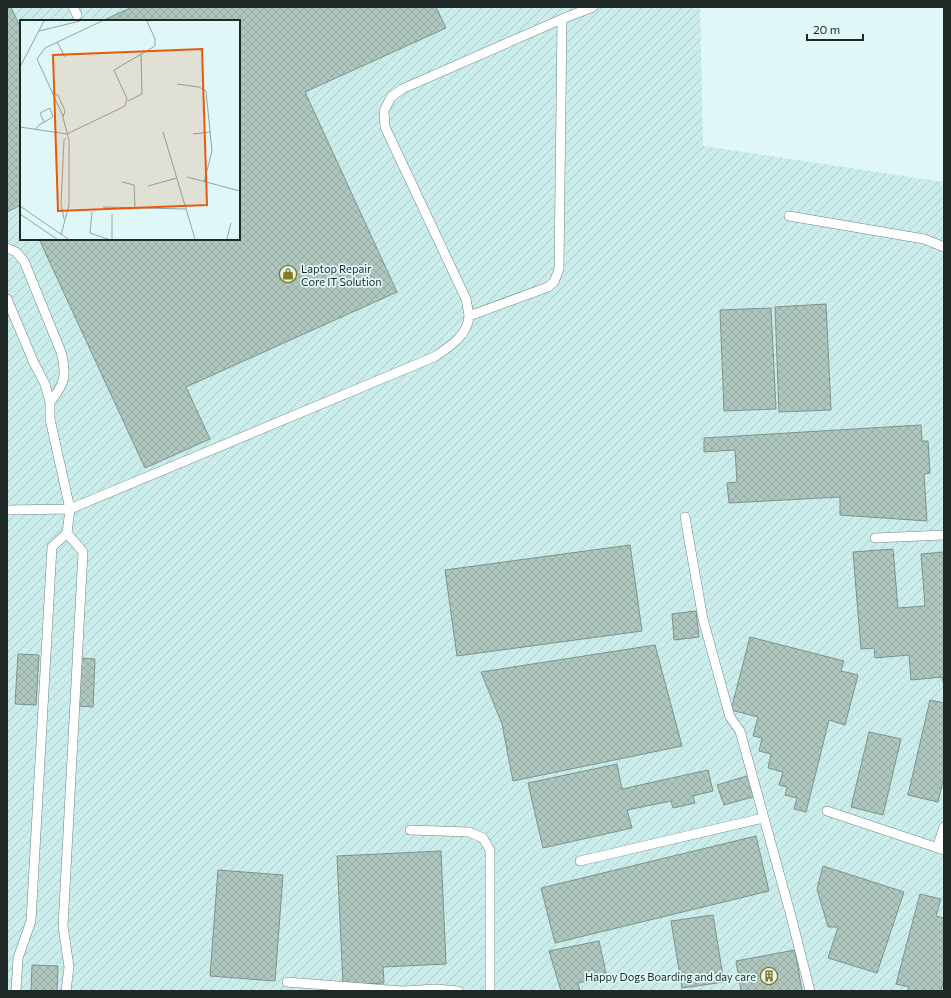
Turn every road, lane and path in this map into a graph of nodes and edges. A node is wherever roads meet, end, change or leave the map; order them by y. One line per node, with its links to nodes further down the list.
1 (593, 7): 2 (lane)
2 (562, 19): 7 (lane); 7 (lane)
3 (789, 216): 4 (lane)
4 (944, 247)
5 (7, 248): 8 (lane)
6 (7, 299): 8 (lane)
7 (469, 316): 10 (lane)
8 (50, 402): 10 (lane)
9 (7, 510): 10 (lane)
10 (70, 510): 12 (lane)
11 (685, 517): 16 (lane)
12 (68, 533): 22 (lane); 23 (lane)
13 (944, 535): 14 (lane)
14 (875, 538)
15 (827, 811): 19 (lane)
16 (764, 818): 20 (lane); 26 (lane)
17 (944, 826): 19 (lane)
18 (410, 830): 25 (lane)
19 (940, 849)
20 (580, 861)
21 (286, 982): 24 (lane)
22 (16, 991)
23 (66, 991)
24 (458, 991)
25 (490, 991)
26 (810, 991)

